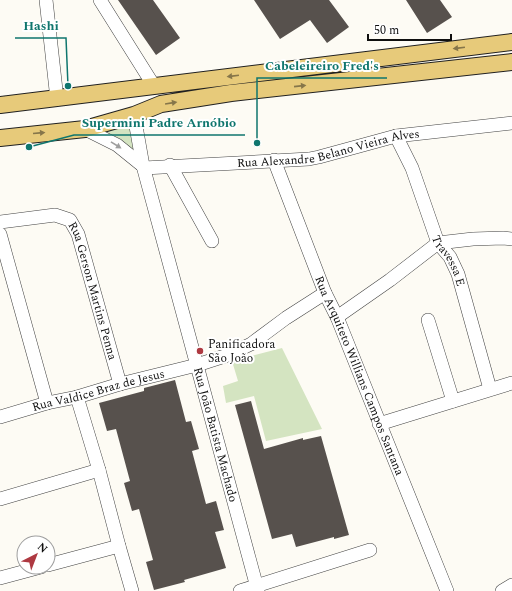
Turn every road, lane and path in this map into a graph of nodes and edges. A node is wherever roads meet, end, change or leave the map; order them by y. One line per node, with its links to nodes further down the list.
1 (46, 0): 6 (street)
2 (100, 0): 5 (street)
3 (512, 42): 5 (main road, one-way to 5)
4 (512, 62): 8 (main road, one-way to 4)
5 (154, 86): 6 (main road)
6 (57, 98): 7 (main road)
7 (0, 105)
8 (134, 115): 10 (main road); 15 (street, Rua João Batista Machado)
9 (512, 123): 11 (street, Rua Alexandre Belano Vieira Alves)
10 (85, 129): 12 (main road, one-way to 10); 15 (street, one-way to 15)
11 (396, 136): 13 (street, Rua Alexandre Belano Vieira Alves); 20 (street, Travessa E)
12 (0, 138)
13 (274, 160): 14 (street, Rua Alexandre Belano Vieira Alves); 21 (street, Rua Arquiteto Willians Campos Santana)
14 (170, 165): 15 (street, Rua Alexandre Belano Vieira Alves); 19 (street)
15 (144, 167): 24 (street, Rua João Batista Machado)
16 (0, 222): 26 (street, Rua Gerson Martins Penna)
17 (0, 234): 30 (street)
18 (512, 239): 20 (street)
19 (212, 241)
20 (438, 243): 22 (street); 27 (street, Travessa E)
21 (325, 292): 22 (street, Rua Arquiteto Willians Campos Santana); 24 (street, Rua Valdice Braz de Jesus)
22 (337, 316): 32 (street, Rua Arquiteto Willians Campos Santana)
23 (428, 320): 29 (street)
24 (197, 365): 26 (street, Rua Valdice Braz de Jesus); 41 (street, Rua João Batista Machado)
25 (512, 383): 27 (street)
26 (120, 384): 28 (street, Rua Valdice Braz de Jesus)
27 (490, 389): 29 (street)
28 (76, 397): 30 (street, Rua Valdice Braz de Jesus); 33 (street)
29 (453, 401): 32 (street)
30 (47, 403): 31 (street, Rua Valdice Braz de Jesus)
31 (0, 417)
32 (379, 424): 44 (street, Rua Arquiteto Willians Campos Santana)
33 (99, 470): 34 (street); 35 (street)
34 (0, 499)
35 (119, 546): 37 (street); 42 (street)
36 (370, 550): 41 (street)
37 (56, 563)
38 (16, 574): 39 (street)
39 (0, 578)
40 (512, 585): 45 (street)
41 (257, 588): 43 (street)
42 (132, 591)
43 (240, 591)
44 (447, 591)
45 (502, 591)

